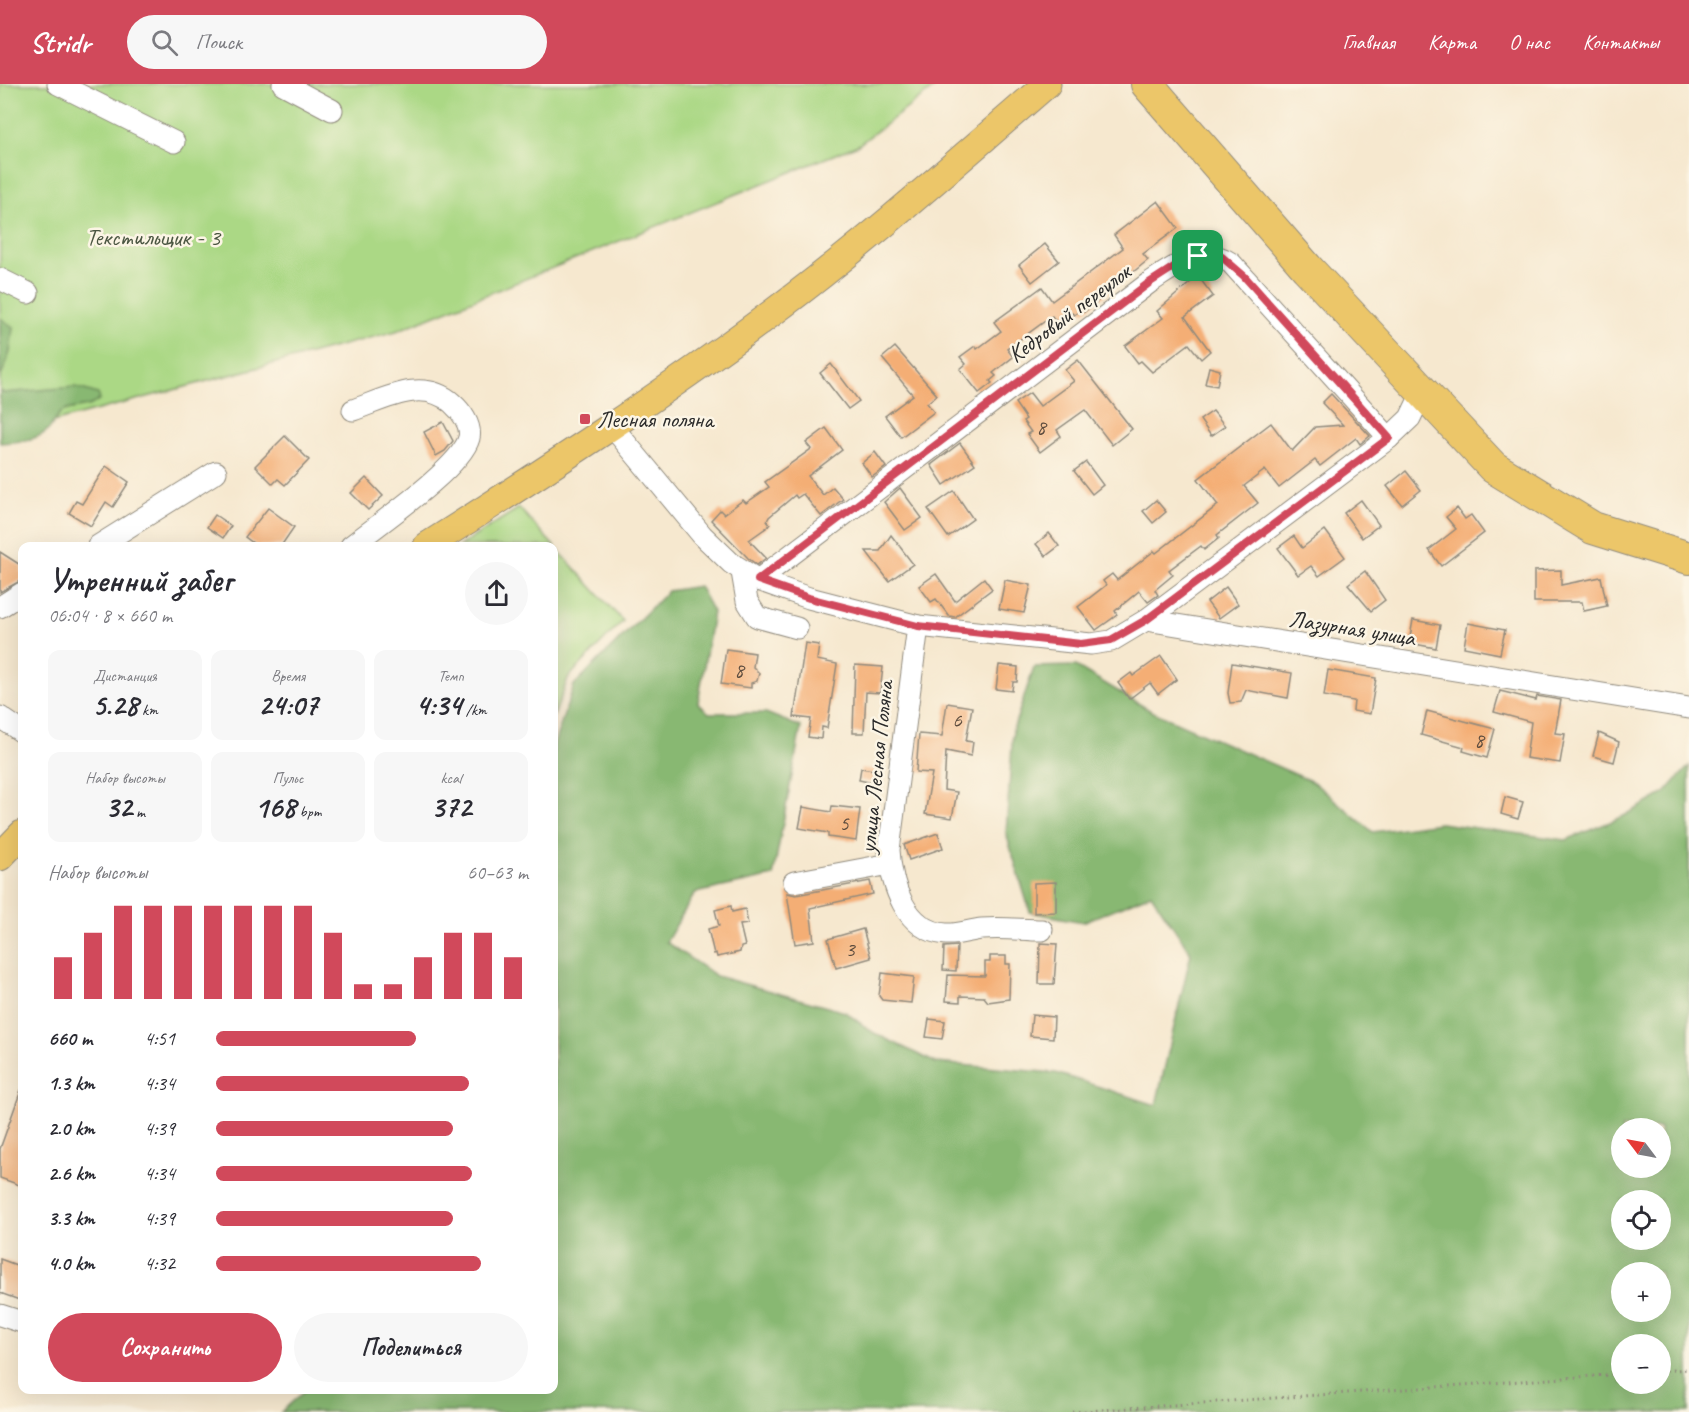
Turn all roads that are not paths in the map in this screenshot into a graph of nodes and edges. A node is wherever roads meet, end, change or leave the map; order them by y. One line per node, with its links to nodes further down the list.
1 (58, 84): 6 (street)
2 (283, 84): 5 (street)
3 (1047, 84): 11 (main road)
4 (1147, 84): 9 (highway)
5 (332, 110)
6 (174, 142)
7 (0, 279): 8 (street)
8 (28, 294)
9 (1423, 391): 12 (street); 17 (highway)
10 (353, 410): 15 (street)
11 (611, 425): 16 (main road); 18 (street)
12 (1389, 438): 18 (street, Кедровый переулок); 21 (street)
13 (216, 472): 14 (street)
14 (104, 542)
15 (356, 542)
16 (433, 542)
17 (1689, 558)
18 (750, 576): 22 (street); 23 (street)
19 (18, 596): 20 (street)
20 (0, 607)
21 (1146, 620): 22 (street); 24 (street, Лазурная улица)
22 (918, 626): 29 (street, улица Лесная Поляна)
23 (797, 628)
24 (1689, 708)
25 (0, 717): 26 (street)
26 (18, 729)
27 (18, 838): 28 (main road)
28 (0, 857)
29 (890, 864): 30 (street); 31 (street, улица Лесная Поляна)
30 (794, 882)
31 (1042, 930)
32 (0, 1315): 33 (street)
33 (18, 1321)

